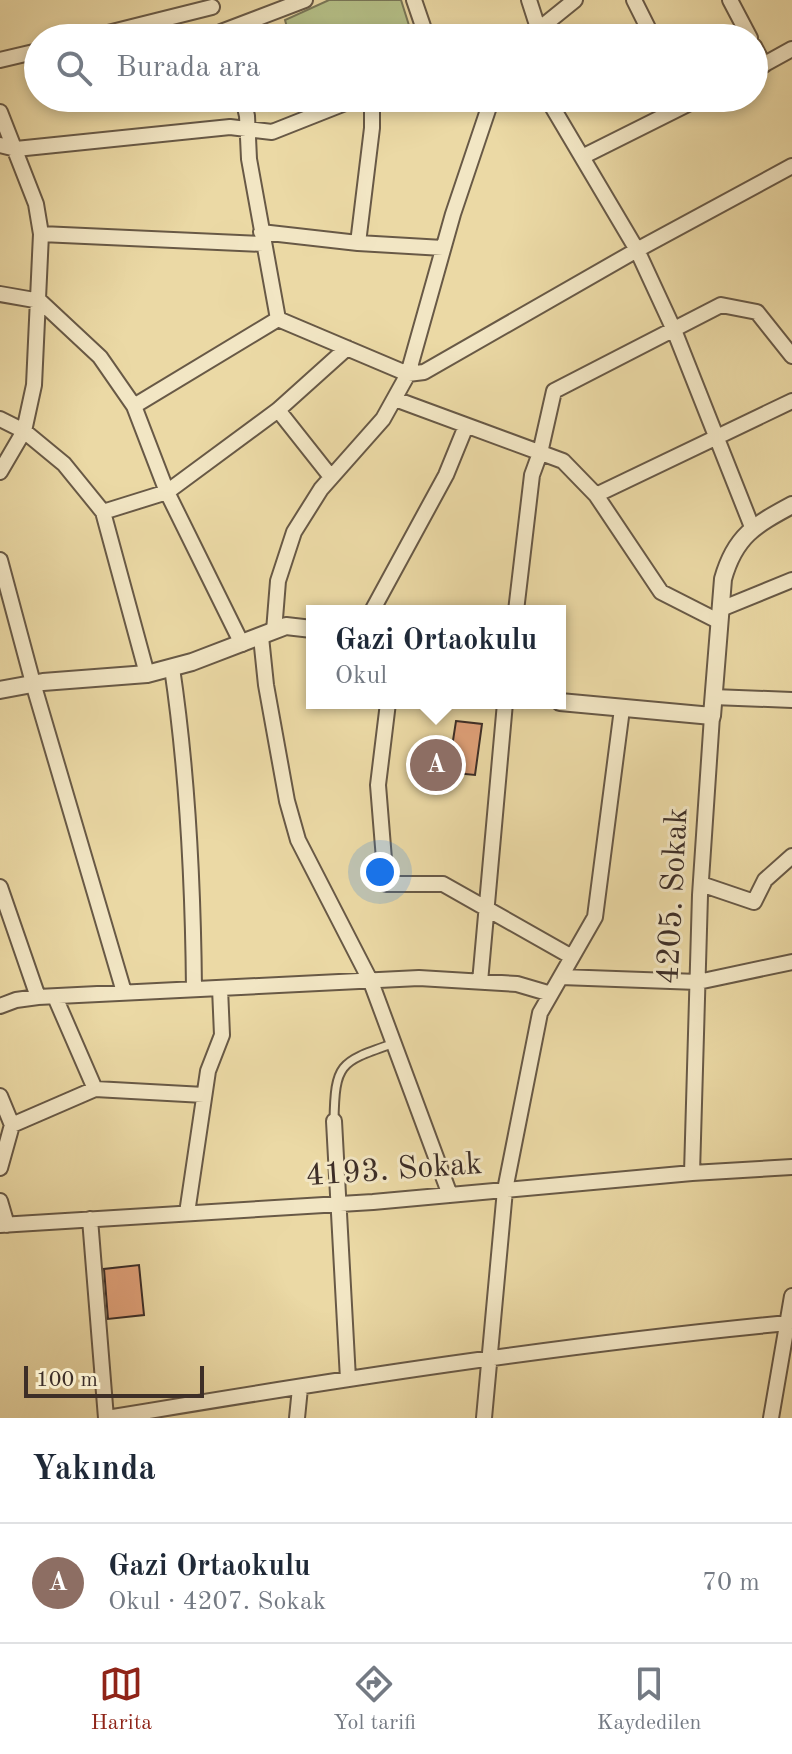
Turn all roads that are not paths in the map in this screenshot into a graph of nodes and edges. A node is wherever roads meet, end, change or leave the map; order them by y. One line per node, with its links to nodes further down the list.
1 (305, 0): 10 (street)
2 (414, 0): 11 (street)
3 (529, 0): 12 (street)
4 (575, 0): 13 (street)
5 (634, 0): 14 (street)
6 (730, 0): 15 (street)
7 (212, 3): 8 (street); 9 (street)
8 (138, 24)
9 (219, 24)
10 (248, 24)
11 (422, 24)
12 (532, 24)
13 (544, 24)
14 (646, 24)
15 (743, 24)
16 (792, 49): 19 (street)
17 (24, 54): 18 (street)
18 (0, 60)
19 (768, 62)
20 (0, 112): 29 (street)
21 (245, 112): 27 (street)
22 (324, 112): 27 (street)
23 (372, 112): 34 (street)
24 (487, 112): 35 (street)
25 (556, 112): 30 (street)
26 (668, 112): 30 (street)
27 (248, 129): 29 (street); 33 (street)
28 (0, 145): 29 (street)
29 (16, 149): 32 (street)
30 (584, 156): 36 (street)
31 (792, 166): 36 (street)
32 (41, 234): 33 (street); 38 (street)
33 (262, 238): 34 (street); 39 (street)
34 (358, 243): 35 (street)
35 (443, 248): 43 (street)
36 (637, 250): 40 (street); 43 (street)
37 (0, 294): 38 (street)
38 (40, 301): 46 (street); 50 (street)
39 (278, 319): 41 (street); 46 (street)
40 (674, 330): 42 (street); 51 (street); 52 (street)
41 (347, 348): 43 (street); 47 (street)
42 (792, 356)
43 (408, 374): 44 (street)
44 (395, 399): 49 (street); 54 (street)
45 (792, 401): 51 (street)
46 (134, 406): 55 (street)
47 (278, 410): 54 (street); 55 (street)
48 (0, 419): 50 (street)
49 (466, 426): 52 (street); 62 (street)
50 (24, 431): 53 (street); 58 (street)
51 (717, 435): 56 (street); 59 (street)
52 (540, 453): 56 (street); 63 (street)
53 (0, 472)
54 (331, 477): 66 (street)
55 (167, 492): 58 (street); 67 (street)
56 (596, 495): 64 (street)
57 (792, 505): 59 (street)
58 (103, 512): 69 (street)
59 (752, 527): 64 (street, 4205. Sokak)
60 (0, 560): 70 (street)
61 (792, 580): 64 (street)
62 (375, 605)
63 (517, 605)
64 (720, 615): 72 (street, 4205. Sokak)
65 (306, 629): 66 (street)
66 (274, 631): 67 (street); 86 (street)
67 (242, 644): 68 (street)
68 (172, 668): 69 (street); 90 (street)
69 (147, 674): 70 (street)
70 (33, 683): 71 (street); 91 (street)
71 (0, 690)
72 (713, 697): 73 (street); 78 (street, 4205. Sokak)
73 (792, 700)
74 (566, 703): 77 (street)
75 (387, 709): 82 (street)
76 (504, 709): 82 (street)
77 (622, 709): 78 (street); 83 (street)
78 (712, 716): 80 (street, 4205. Sokak)
79 (792, 856): 80 (street)
80 (701, 884): 88 (street, 4205. Sokak)
81 (0, 887): 93 (street)
82 (485, 906): 83 (street); 87 (street)
83 (572, 957): 85 (street)
84 (792, 962): 88 (street)
85 (561, 977): 88 (street); 92 (street)
86 (371, 982): 87 (street); 89 (street); 96 (street)
87 (480, 982): 92 (street)
88 (698, 982): 104 (street, 4205. Sokak)
89 (220, 988): 90 (street); 98 (street)
90 (194, 989): 91 (street)
91 (124, 992): 94 (street)
92 (551, 994): 105 (street)
93 (38, 997): 94 (street); 95 (street)
94 (55, 997): 97 (street)
95 (0, 1006)
96 (392, 1044): 100 (lane); 106 (street)
97 (95, 1089): 98 (street); 101 (street)
98 (204, 1095): 109 (street)
99 (0, 1096): 101 (street)
100 (334, 1121): 108 (street)
101 (12, 1125): 103 (street)
102 (792, 1167): 104 (street, 4193. Sokak)
103 (0, 1168)
104 (692, 1173): 105 (street, 4193. Sokak)
105 (505, 1190): 106 (street, 4193. Sokak); 114 (street)
106 (450, 1195): 108 (street, 4193. Sokak)
107 (0, 1201): 111 (street)
108 (336, 1204): 109 (street, 4193. Sokak); 115 (street)
109 (187, 1213): 110 (street, 4193. Sokak)
110 (90, 1219): 111 (street, 4193. Sokak); 118 (street)
111 (4, 1225)
112 (792, 1296): 113 (street)
113 (788, 1323): 114 (street); 121 (street)
114 (489, 1357): 115 (street); 120 (street)
115 (348, 1379): 116 (street)
116 (300, 1388): 117 (street); 119 (street)
117 (162, 1413): 118 (street)
118 (107, 1418)
119 (297, 1418)
120 (484, 1418)
121 (771, 1418)

